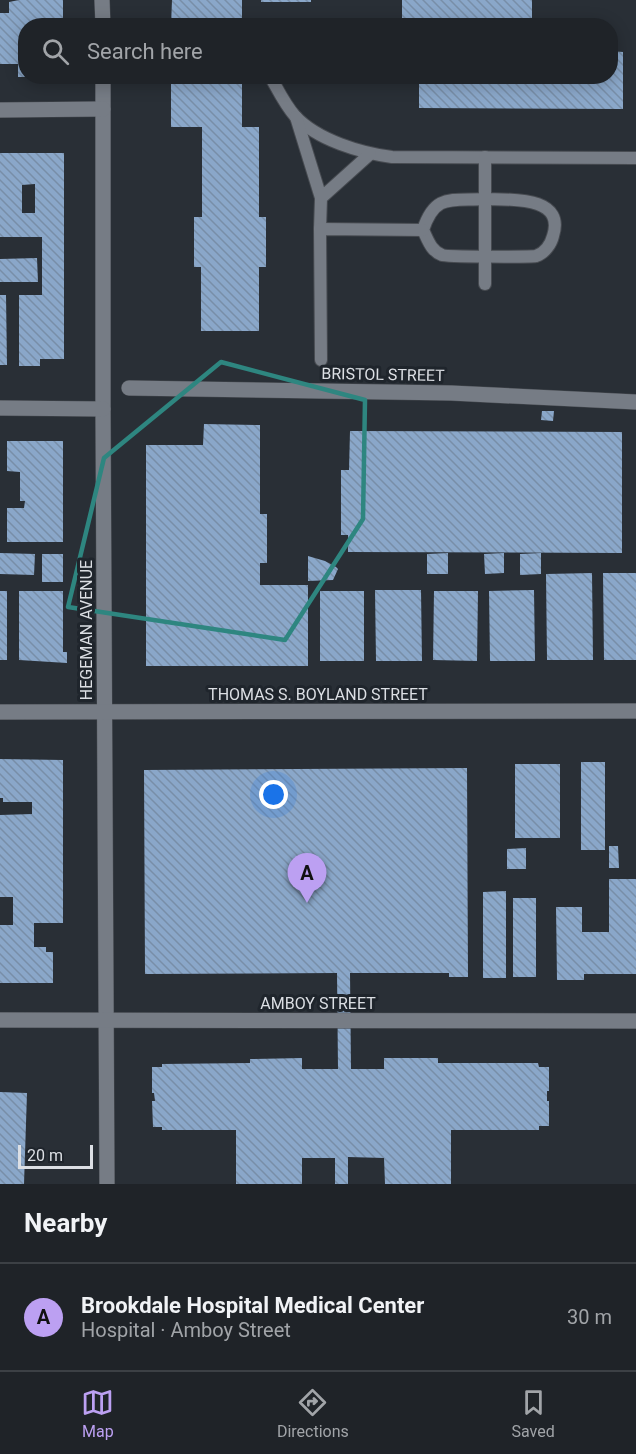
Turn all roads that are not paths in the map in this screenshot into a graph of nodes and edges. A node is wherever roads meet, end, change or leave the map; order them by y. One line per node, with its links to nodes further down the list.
1 (102, 0): 2 (street)
2 (103, 18)
3 (103, 84): 6 (street, HEGEMAN AVENUE)
4 (275, 84): 7 (lane)
5 (0, 110): 6 (street)
6 (103, 110): 21 (street, HEGEMAN AVENUE)
7 (296, 117): 8 (lane); 11 (lane)
8 (370, 154): 9 (lane); 11 (lane)
9 (485, 157): 10 (lane); 12 (lane)
10 (636, 158)
11 (321, 198): 13 (lane)
12 (485, 200): 14 (lane); 15 (lane); 15 (lane)
13 (320, 229): 14 (lane); 17 (lane)
14 (423, 230): 15 (lane)
15 (485, 256): 16 (lane)
16 (485, 284)
17 (321, 360)
18 (129, 388): 19 (street, BRISTOL STREET)
19 (636, 402)
20 (0, 408): 21 (street)
21 (103, 409): 24 (street, HEGEMAN AVENUE)
22 (636, 711): 24 (street, THOMAS S. BOYLAND STREET)
23 (0, 712): 24 (street, THOMAS S. BOYLAND STREET)
24 (104, 712): 26 (street, HEGEMAN AVENUE)
25 (0, 1020): 26 (street, AMBOY STREET)
26 (107, 1021): 27 (street, AMBOY STREET); 28 (street, HEGEMAN AVENUE)
27 (636, 1021)
28 (107, 1184)

